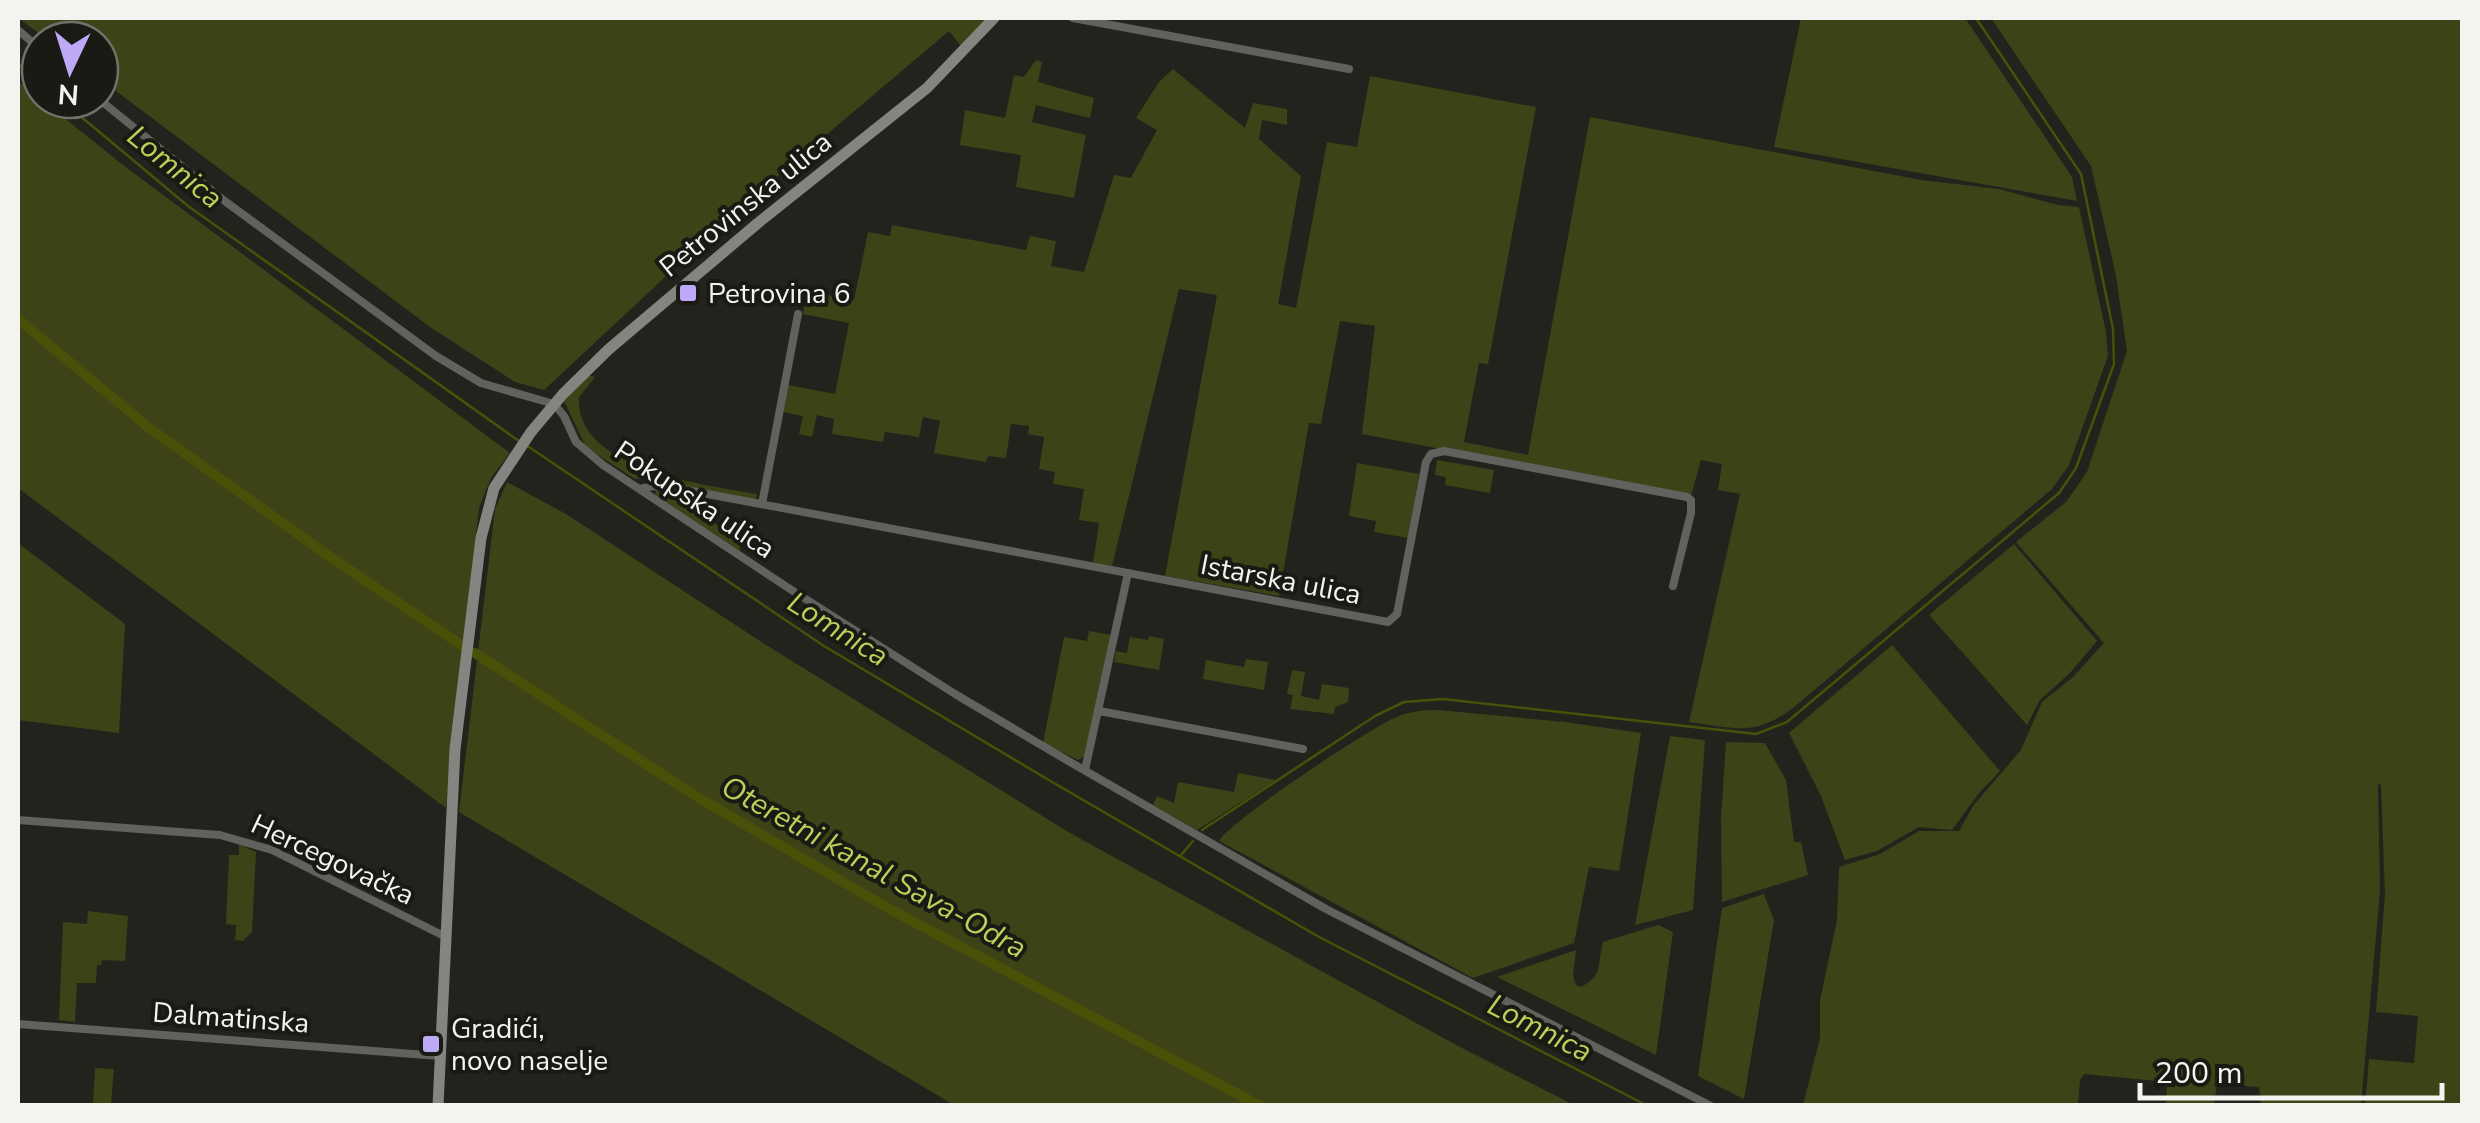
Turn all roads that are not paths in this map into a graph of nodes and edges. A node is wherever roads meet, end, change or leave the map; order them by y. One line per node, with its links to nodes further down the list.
1 (994, 18): 6 (street, Petrovinska ulica)
2 (1072, 18): 3 (street)
3 (1349, 69)
4 (120, 116): 6 (street)
5 (798, 314): 8 (street)
6 (554, 404): 7 (street, Pokupska ulica); 15 (street, Petrovinska ulica)
7 (640, 489): 8 (street, Istarska ulica); 13 (street, Pokupska ulica)
8 (762, 504): 9 (street, Istarska ulica)
9 (1128, 573): 10 (street, Istarska ulica); 11 (street)
10 (1673, 586)
11 (1099, 711): 12 (street); 13 (street)
12 (1303, 749)
13 (1085, 770): 19 (street, Pokupska ulica)
14 (18, 820): 15 (street, Hercegovačka)
15 (446, 937): 17 (street, Petrovinska ulica)
16 (18, 1024): 17 (street, Dalmatinska)
17 (440, 1056): 18 (street, Petrovinska ulica)
18 (438, 1106)
19 (1710, 1106)

